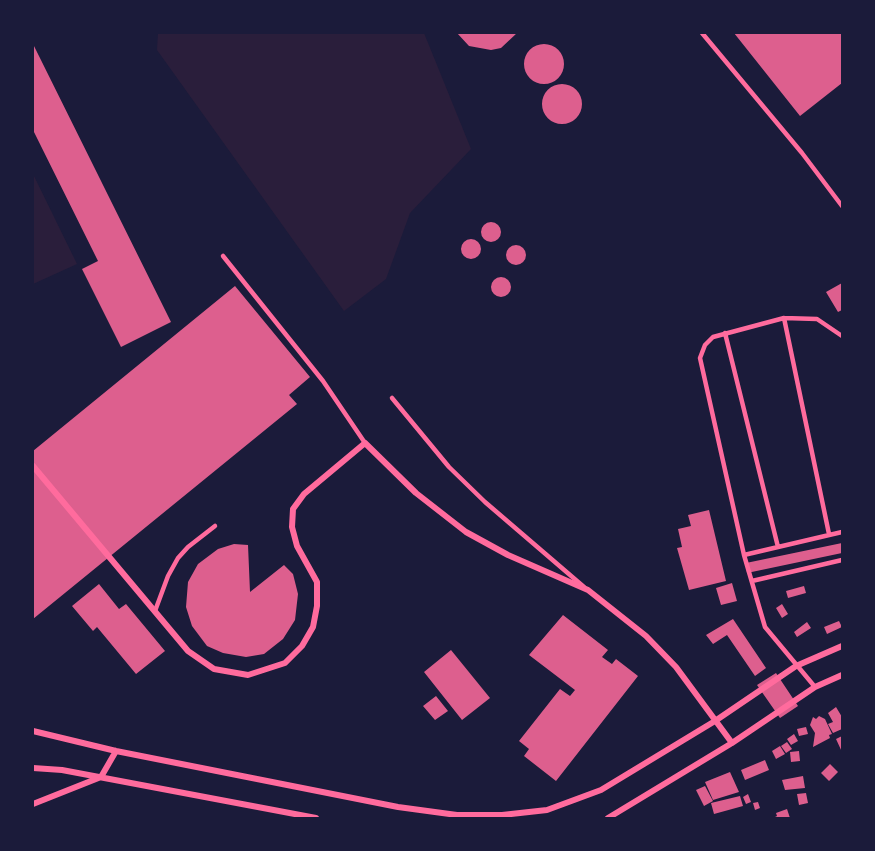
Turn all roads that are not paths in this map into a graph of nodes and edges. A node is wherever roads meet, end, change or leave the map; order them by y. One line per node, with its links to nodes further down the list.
1 (702, 33): 2 (lane)
2 (842, 206)
3 (223, 256): 8 (lane)
4 (784, 318): 5 (lane); 6 (lane); 12 (lane)
5 (725, 333): 13 (lane); 14 (lane)
6 (842, 336)
7 (392, 398): 17 (lane)
8 (365, 443): 17 (street); 18 (street)
9 (33, 466): 18 (street)
10 (215, 526): 18 (lane)
11 (842, 532): 12 (lane)
12 (829, 534): 13 (lane)
13 (778, 547): 14 (lane)
14 (744, 555): 16 (lane)
15 (842, 560): 16 (lane)
16 (752, 581): 20 (lane)
17 (588, 590): 23 (street)
18 (155, 610)
19 (842, 645): 20 (street)
20 (796, 666): 22 (lane); 23 (street)
21 (842, 675): 22 (street)
22 (815, 687): 25 (street)
23 (715, 721): 25 (street); 26 (street)
24 (33, 731): 26 (street)
25 (732, 743): 31 (street)
26 (116, 751): 28 (street)
27 (33, 768): 28 (street)
28 (101, 777): 29 (street); 30 (street)
29 (33, 804)
30 (316, 818)
31 (608, 818)

